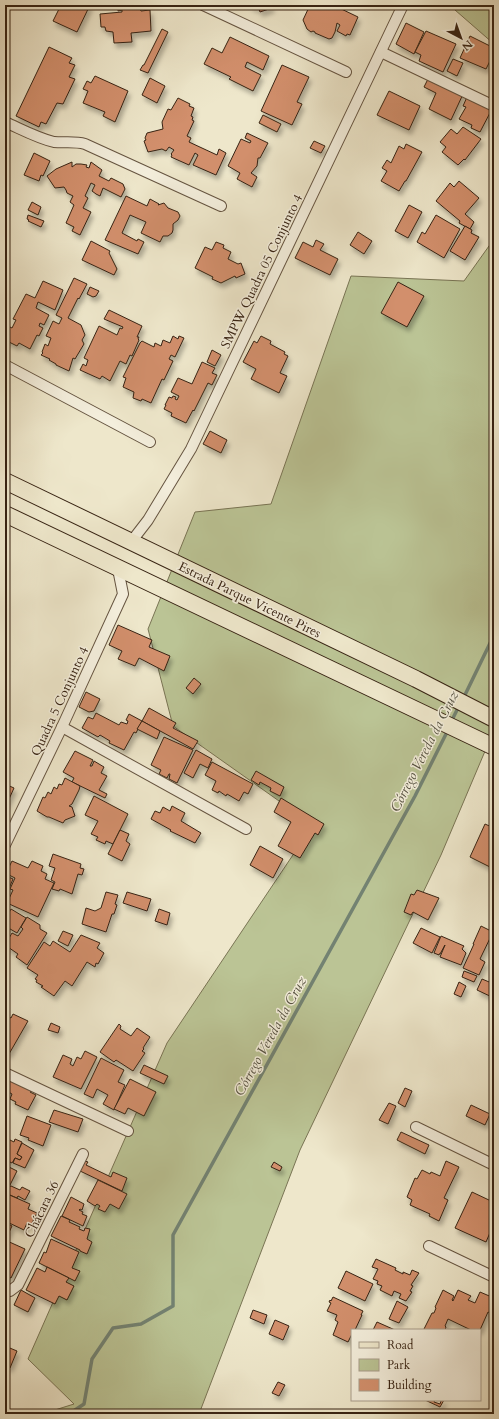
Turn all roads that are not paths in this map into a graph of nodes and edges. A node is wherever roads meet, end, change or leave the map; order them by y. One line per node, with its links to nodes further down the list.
1 (204, 5): 4 (street)
2 (403, 5): 3 (street, SMPW Quadra 05 Conjunto 4)
3 (380, 52): 5 (street); 12 (street, SMPW Quadra 05 Conjunto 4)
4 (346, 72)
5 (494, 106)
6 (5, 122): 7 (street)
7 (221, 206)
8 (5, 365): 9 (street)
9 (150, 442)
10 (5, 481): 12 (main road, Estrada Parque Vicente Pires)
11 (5, 514): 13 (main road, Estrada Parque Vicente Pires)
12 (130, 542): 14 (main road, Estrada Parque Vicente Pires)
13 (115, 565): 15 (street, Quadra 5 Conjunto 4); 16 (main road, Estrada Parque Vicente Pires)
14 (494, 719)
15 (62, 728): 17 (street); 18 (street, Quadra 5 Conjunto 4)
16 (490, 745)
17 (246, 829)
18 (5, 845)
19 (5, 1073): 21 (street)
20 (416, 1127): 23 (street)
21 (128, 1131)
22 (83, 1154): 26 (street, Chácara 36)
23 (494, 1165)
24 (429, 1246): 25 (street)
25 (494, 1277)
26 (5, 1290)

